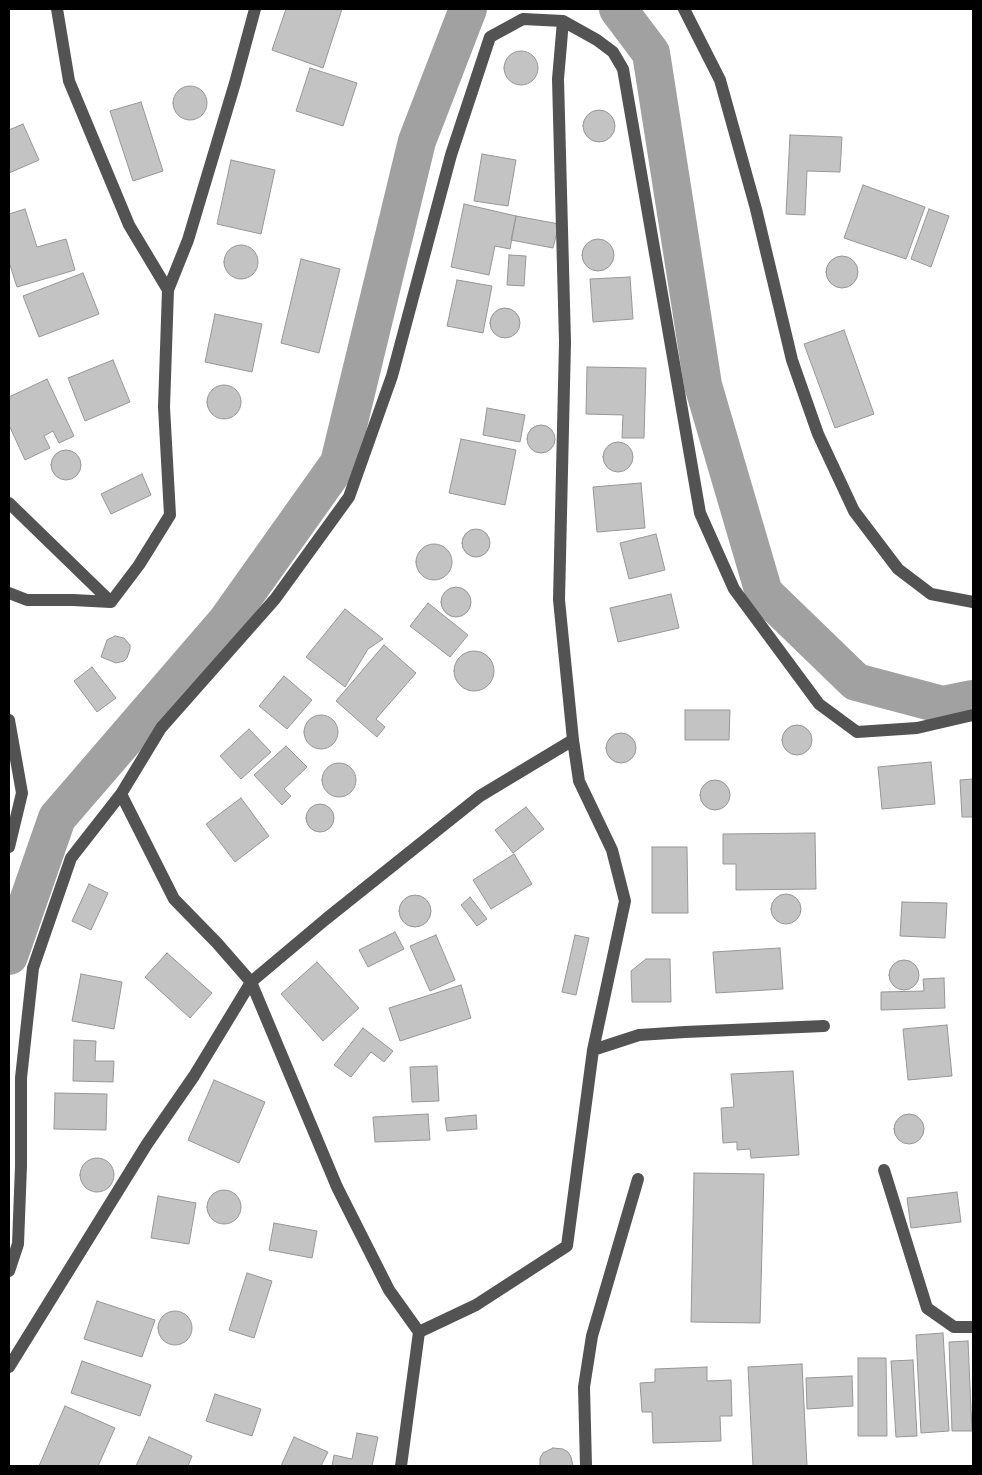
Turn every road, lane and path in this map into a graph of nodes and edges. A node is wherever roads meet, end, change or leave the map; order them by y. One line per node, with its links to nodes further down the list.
1 (57, 9): 5 (street)
2 (254, 9): 5 (street)
3 (684, 9): 9 (street)
4 (562, 21): 10 (street); 12 (street); 13 (street)
5 (168, 290): 8 (street)
6 (9, 503): 8 (street)
7 (9, 593): 8 (street)
8 (111, 602)
9 (973, 602)
10 (973, 715)
11 (9, 720): 14 (street)
12 (572, 740): 15 (street); 17 (street)
13 (121, 794): 15 (street); 20 (street)
14 (9, 847)
15 (251, 982): 22 (street); 23 (street)
16 (824, 1026): 17 (street)
17 (593, 1050): 22 (street)
18 (884, 1170): 21 (street)
19 (638, 1179): 25 (street)
20 (9, 1271)
21 (973, 1327)
22 (419, 1332): 24 (street)
23 (9, 1367)
24 (401, 1466)
25 (586, 1466)

